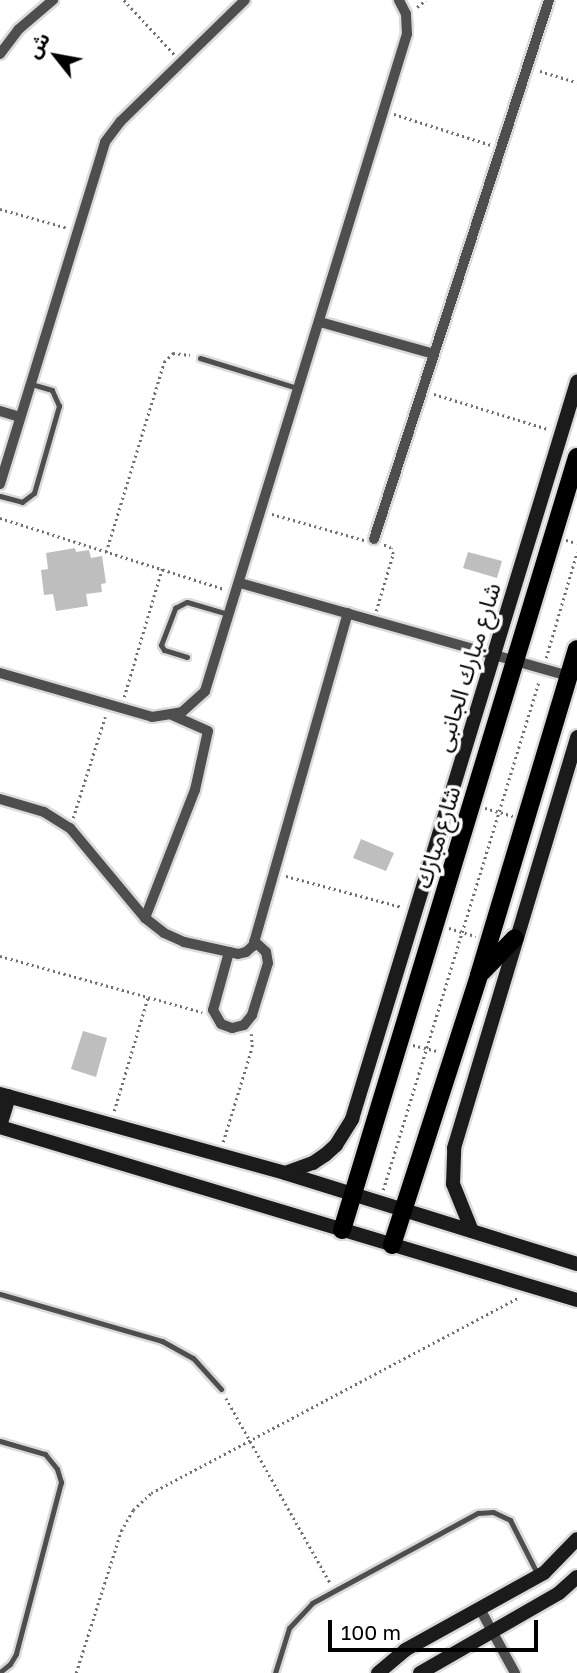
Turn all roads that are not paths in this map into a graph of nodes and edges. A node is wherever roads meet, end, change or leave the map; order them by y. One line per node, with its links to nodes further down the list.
1 (53, 0): 5 (street)
2 (245, 0): 10 (street)
3 (399, 0): 6 (street)
4 (549, 0): 7 (street)
5 (0, 54)
6 (320, 322): 7 (street); 11 (street)
7 (434, 354): 17 (street)
8 (200, 358): 11 (lane)
9 (577, 382): 22 (main road, شارع مبارك الجانبى)
10 (30, 384): 13 (street); 16 (lane)
11 (300, 389): 18 (street)
12 (0, 411): 13 (street)
13 (20, 417): 15 (street)
14 (577, 457): 24 (main road, شارع مبارك)
15 (0, 484)
16 (0, 496)
17 (374, 539)
18 (239, 588): 19 (street); 20 (street)
19 (348, 613): 22 (street); 32 (street)
20 (231, 614): 23 (lane); 27 (street)
21 (577, 649): 26 (main road)
22 (494, 655): 24 (street); 37 (main road, شارع مبارك الجانبى)
23 (187, 657)
24 (516, 662): 26 (street); 38 (main road, شارع مبارك)
25 (0, 673): 27 (street)
26 (569, 676): 34 (main road)
27 (172, 715): 30 (street)
28 (577, 737): 31 (main road)
29 (0, 799): 30 (street)
30 (145, 918): 33 (street)
31 (515, 938): 34 (main road); 41 (main road)
32 (254, 941): 33 (street); 33 (street)
33 (229, 952)
34 (479, 975): 39 (main road)
35 (4, 1095): 36 (main road); 37 (main road)
36 (0, 1126): 40 (main road)
37 (285, 1173): 38 (main road)
38 (353, 1195): 39 (main road); 40 (main road, شارع مبارك)
39 (402, 1211): 41 (main road); 42 (main road)
40 (342, 1230): 42 (main road)
41 (472, 1231): 43 (main road)
42 (392, 1245): 45 (main road)
43 (577, 1264)
44 (0, 1294): 46 (lane)
45 (577, 1300)
46 (221, 1388)
47 (0, 1440): 53 (lane)
48 (577, 1539): 49 (main road)
49 (539, 1576): 51 (main road); 54 (lane)
50 (577, 1577): 52 (main road)
51 (480, 1609): 52 (street); 55 (main road)
52 (492, 1631): 56 (main road); 57 (street)
53 (0, 1672)
54 (275, 1673)
55 (378, 1673)
56 (421, 1673)
57 (514, 1673)

